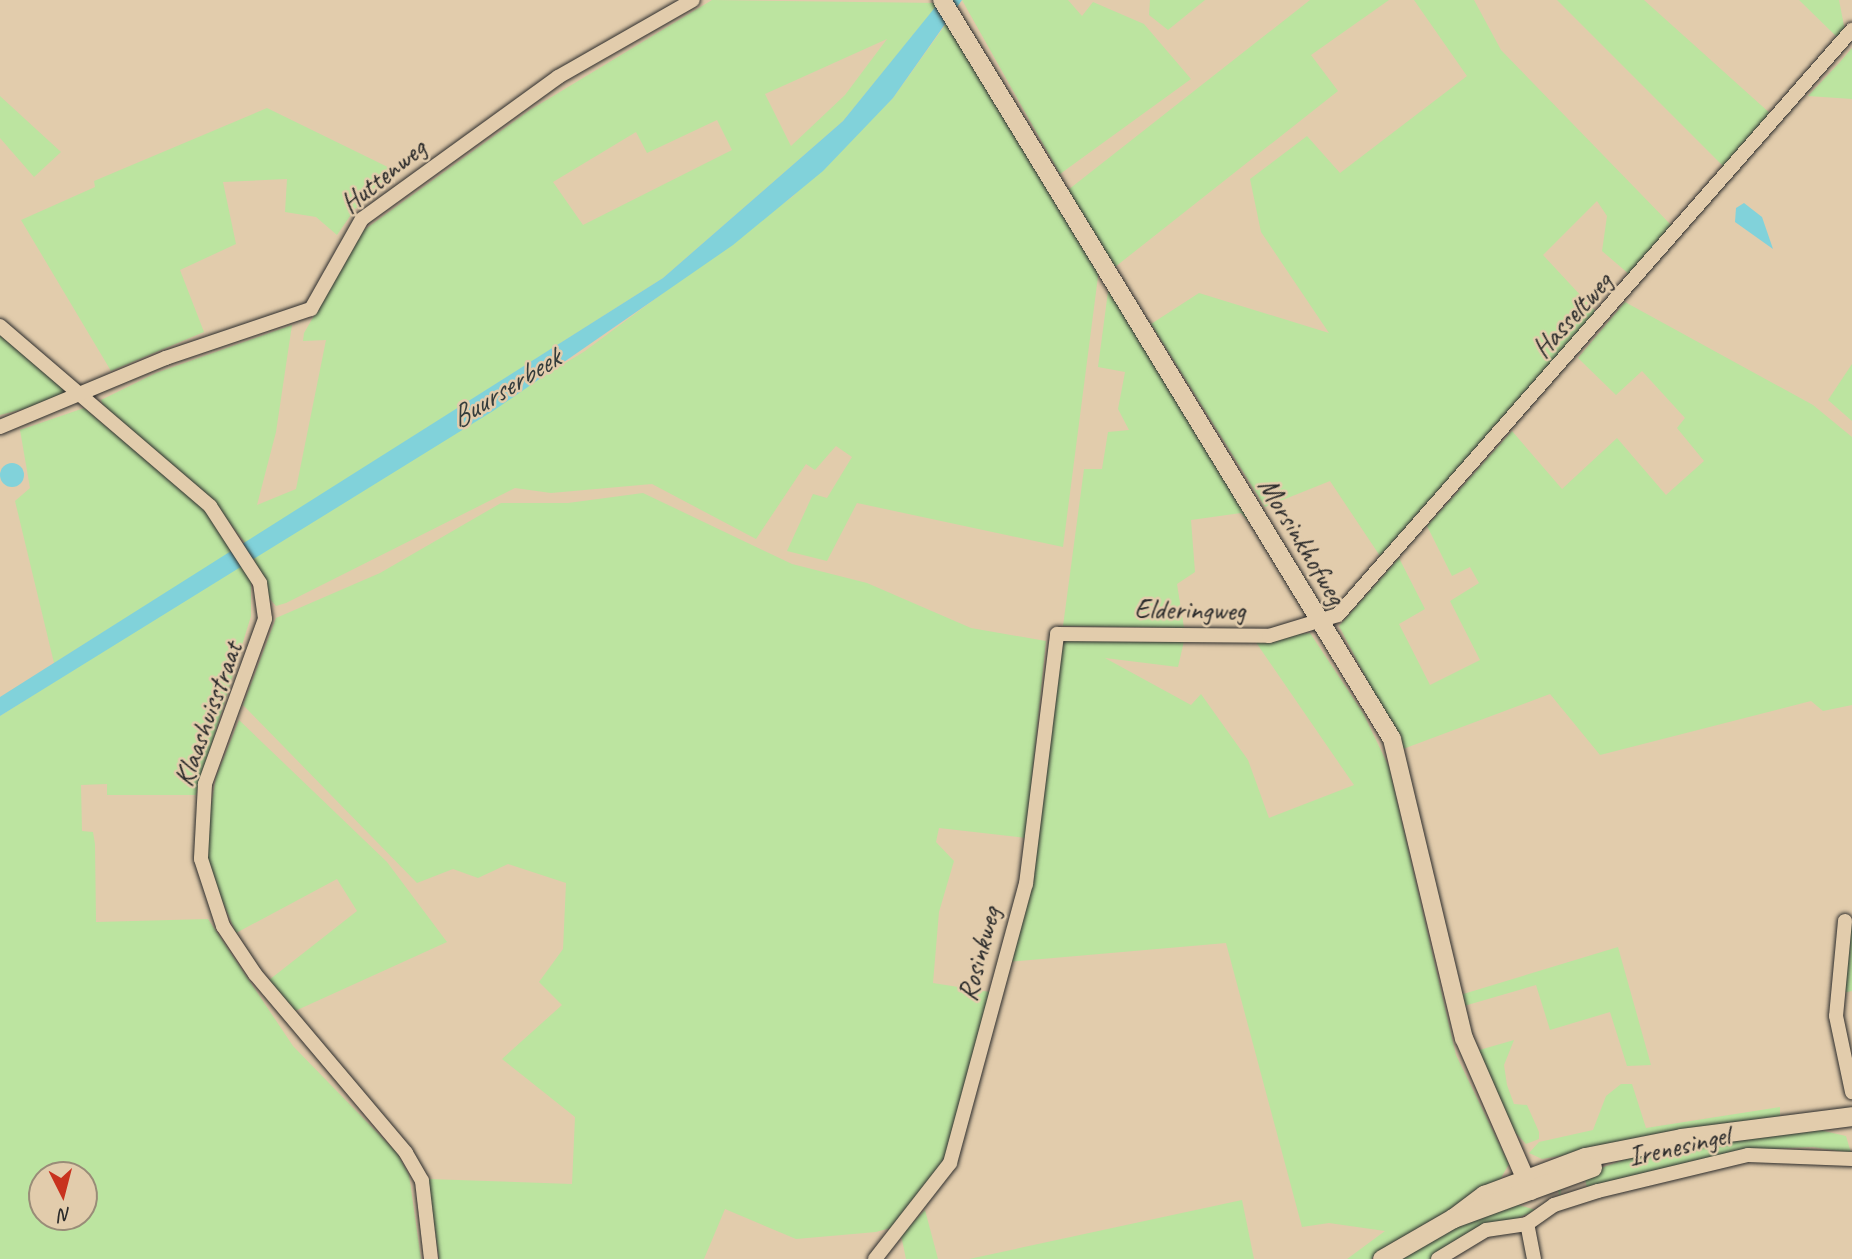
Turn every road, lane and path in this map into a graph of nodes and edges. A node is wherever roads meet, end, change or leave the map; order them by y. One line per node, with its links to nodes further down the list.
1 (693, 0): 5 (street, Huttenweg)
2 (942, 0): 7 (street, Morsinkhofweg)
3 (1852, 30): 7 (street, Hasseltweg)
4 (0, 326): 5 (street, Klaashuisstraat)
5 (82, 398): 6 (street, Huttenweg); 17 (street, Klaashuisstraat)
6 (0, 427)
7 (1322, 625): 8 (street, Elderingweg); 15 (street, Morsinkhofweg)
8 (1056, 634): 18 (street, Rosinkweg)
9 (1845, 921): 10 (street)
10 (1852, 1092)
11 (1852, 1116): 12 (main road)
12 (1789, 1124): 13 (main road); 15 (main road)
13 (1852, 1127)
14 (1852, 1159): 16 (street, Irenesingel)
15 (1527, 1182): 19 (main road)
16 (1527, 1224): 20 (street, Irenesingel); 21 (street)
17 (431, 1259)
18 (875, 1259)
19 (1382, 1259)
20 (1438, 1259)
21 (1534, 1259)

